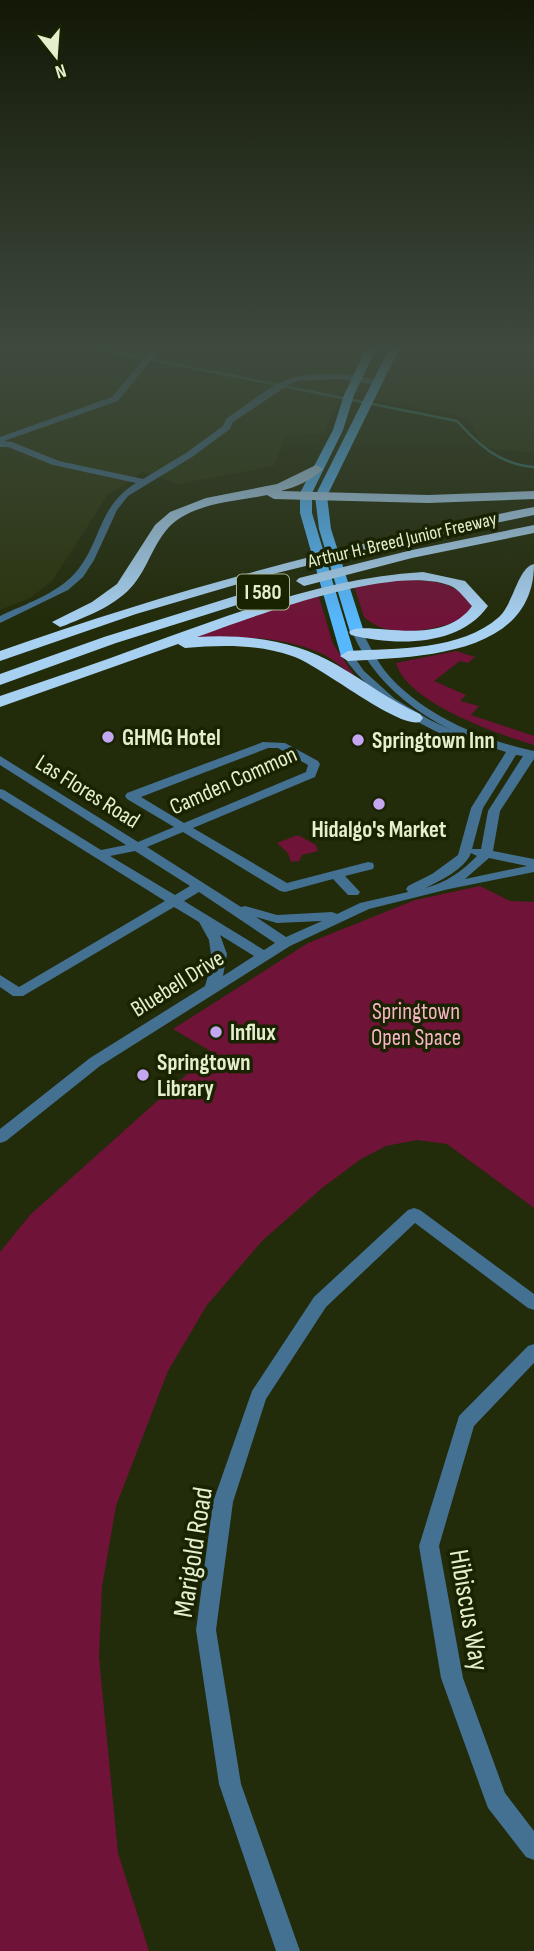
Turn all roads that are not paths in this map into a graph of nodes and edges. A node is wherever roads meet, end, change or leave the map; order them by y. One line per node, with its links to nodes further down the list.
1 (209, 440): 7 (street)
2 (332, 440): 6 (main road)
3 (346, 440): 11 (main road)
4 (0, 442): 7 (street)
5 (0, 450): 8 (street)
6 (316, 469): 9 (highway); 11 (main road)
7 (144, 482): 8 (street)
8 (133, 488): 16 (street)
9 (243, 495): 11 (highway); 18 (highway)
10 (534, 495): 11 (highway)
11 (313, 496): 15 (main road)
12 (534, 511): 21 (highway, Arthur H. Breed Junior Freeway / I 580)
13 (534, 529): 23 (highway, Arthur H. Breed Junior Freeway / I 580)
14 (534, 568): 20 (highway)
15 (339, 598): 17 (main road); 22 (main road)
16 (0, 620)
17 (357, 632): 19 (highway); 20 (street)
18 (0, 647)
19 (152, 649): 24 (highway); 25 (highway)
20 (368, 654): 22 (highway); 26 (street)
21 (0, 656)
22 (348, 656): 25 (street)
23 (0, 680)
24 (0, 702)
25 (414, 718): 26 (street)
26 (511, 753): 27 (street); 32 (street)
27 (530, 759): 34 (street)
28 (0, 760): 31 (street, Las Flores Road)
29 (0, 793): 33 (street, Las Flores Road)
30 (181, 826): 30 (street, Camden Common); 31 (street, Camden Common); 37 (street)
31 (137, 847): 33 (street, Camden Common); 38 (street, Las Flores Road)
32 (467, 850): 34 (street); 41 (street, Bluebell Drive)
33 (99, 854): 42 (street, Las Flores Road)
34 (486, 854): 36 (street); 39 (street, Bluebell Drive)
35 (368, 866): 37 (street)
36 (534, 866): 39 (street)
37 (336, 874): 40 (street)
38 (200, 886): 42 (street); 43 (street, Las Flores Road)
39 (442, 888): 41 (street, Bluebell Drive)
40 (353, 891)
41 (395, 897): 45 (street, Bluebell Drive)
42 (174, 901): 44 (street, Las Flores Road); 48 (street)
43 (225, 902): 45 (street, Las Flores Road); 46 (street, Las Flores Road)
44 (197, 915): 47 (street, Las Flores Road); 49 (street, Las Flores Road)
45 (343, 915): 46 (street, Bluebell Drive)
46 (285, 943): 47 (street, Bluebell Drive)
47 (263, 956): 49 (street, Bluebell Drive)
48 (0, 980)
49 (212, 988): 50 (street, Bluebell Drive)
50 (0, 1137)
51 (534, 1303): 54 (street, Marigold Road)
52 (534, 1350): 53 (street, Hibiscus Way)
53 (534, 1849)
54 (288, 1951)

